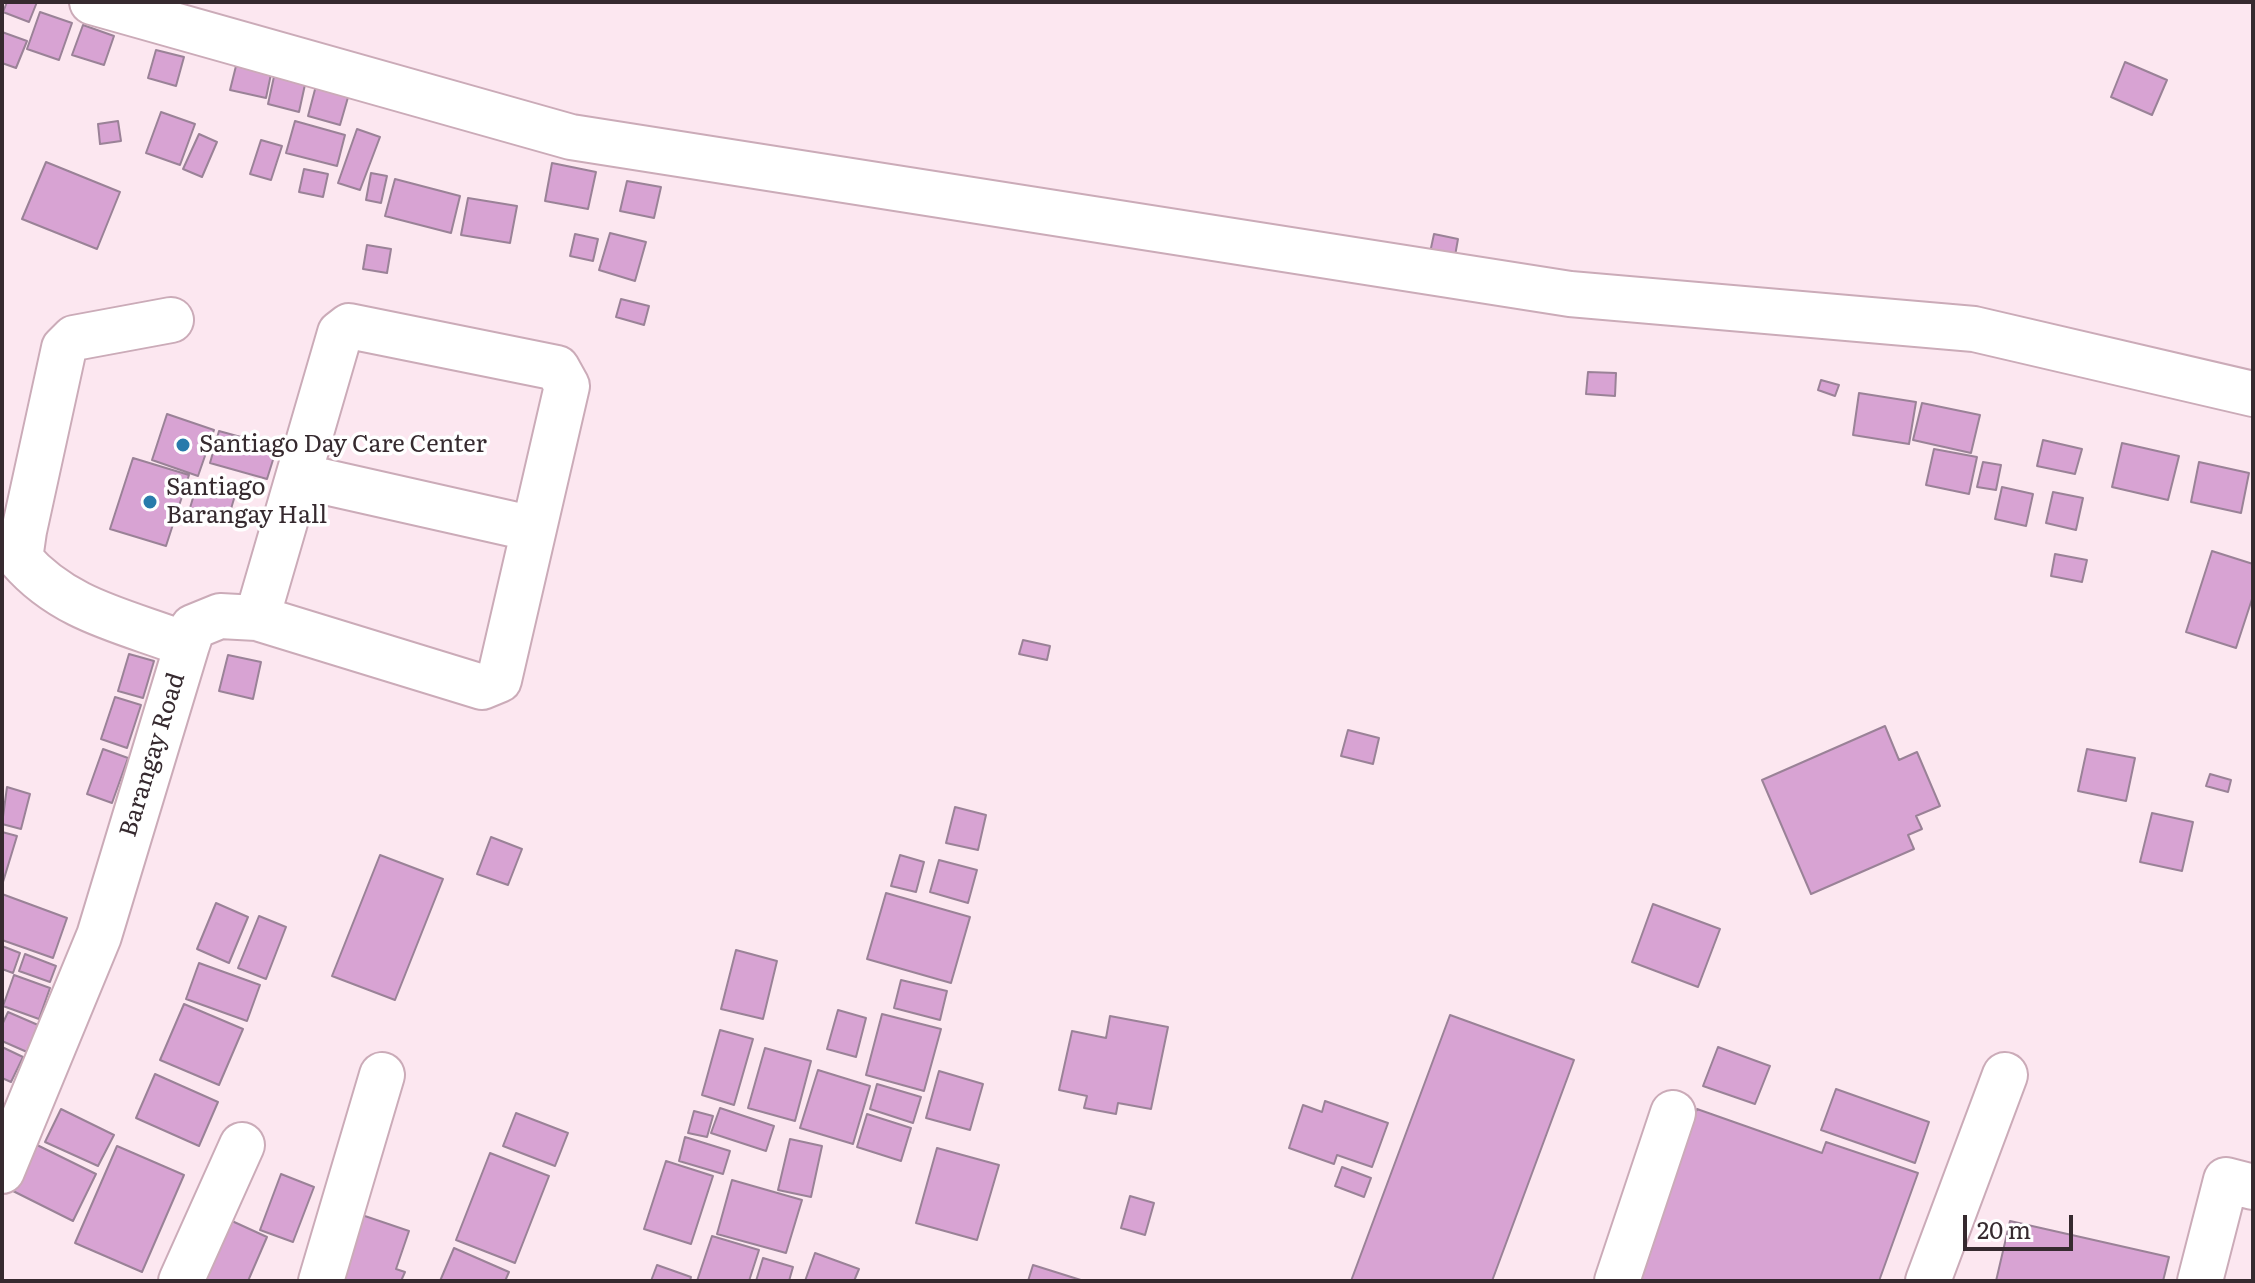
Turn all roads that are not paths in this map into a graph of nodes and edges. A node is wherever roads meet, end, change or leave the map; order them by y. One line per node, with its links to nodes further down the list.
1 (92, 2): 3 (street)
2 (171, 320): 7 (street, Barangay Road)
3 (2253, 394)
4 (299, 476): 5 (street); 5 (street); 6 (street)
5 (534, 529): 6 (street)
6 (257, 618): 7 (street)
7 (187, 645): 12 (street, Barangay Road)
8 (382, 1075): 15 (street)
9 (2005, 1075): 17 (street)
10 (1673, 1113): 16 (street)
11 (242, 1145): 14 (street)
12 (2, 1171)
13 (2253, 1187): 18 (street)
14 (181, 1281)
15 (321, 1281)
16 (1617, 1281)
17 (1928, 1281)
18 (2200, 1281)

